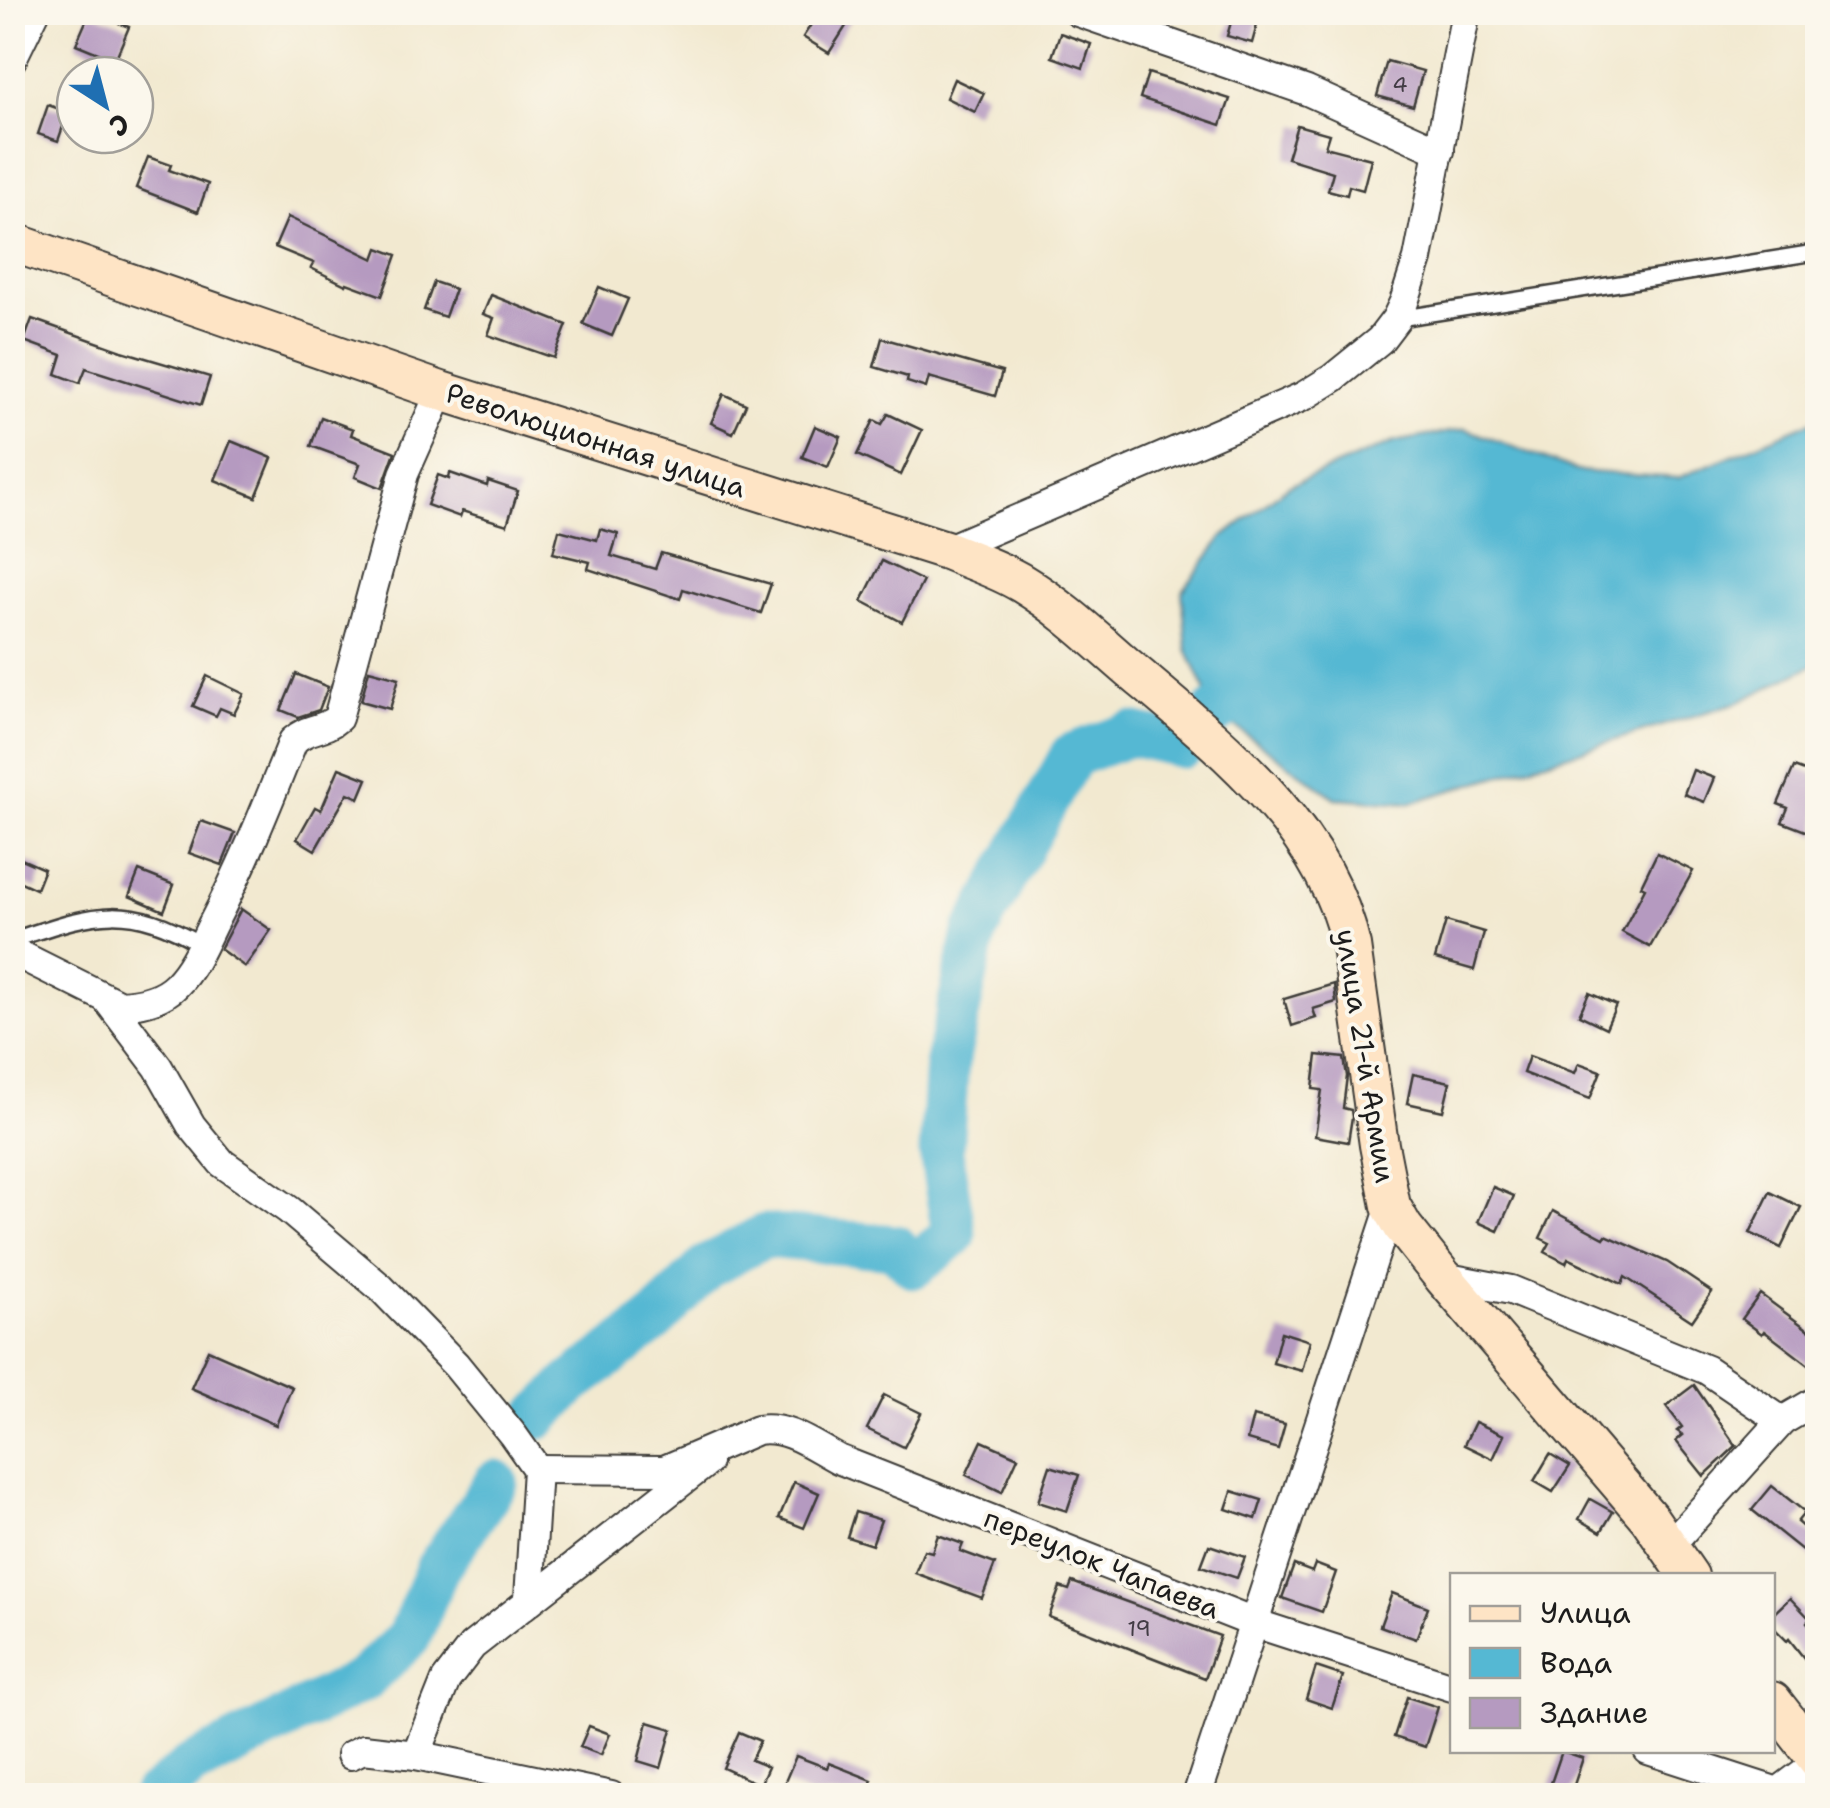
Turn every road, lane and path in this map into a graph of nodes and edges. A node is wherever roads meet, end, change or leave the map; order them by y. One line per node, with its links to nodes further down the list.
1 (35, 12): 4 (street)
2 (1078, 12): 5 (street)
3 (1466, 12): 5 (street)
4 (12, 59)
5 (1440, 151): 8 (street)
6 (12, 242): 9 (main road, Революционная улица)
7 (1818, 252): 8 (lane)
8 (1396, 320): 10 (street)
9 (441, 391): 10 (main road, Революционная улица); 13 (street)
10 (946, 550): 11 (main road, Революционная улица)
11 (1151, 686): 16 (main road, улица 21-й Армии)
12 (12, 940): 13 (lane)
13 (202, 945): 15 (street)
14 (12, 952): 15 (street)
15 (109, 1002): 21 (street)
16 (1391, 1206): 17 (main road, улица 21-й Армии); 24 (street)
17 (1444, 1277): 19 (street); 22 (main road, улица 21-й Армии)
18 (1818, 1400): 19 (street)
19 (1782, 1421): 22 (street)
20 (727, 1445): 21 (street); 23 (street); 24 (street, переулок Чапаева)
21 (537, 1469): 23 (street)
22 (1679, 1561)
23 (529, 1598): 29 (street)
24 (1254, 1623): 25 (street, переулок Чапаева); 32 (street)
25 (1450, 1686)
26 (1775, 1705): 30 (main road)
27 (1657, 1753): 30 (street)
28 (351, 1755): 29 (street)
29 (416, 1755): 31 (street)
30 (1818, 1760)
31 (596, 1794)
32 (1197, 1796)

